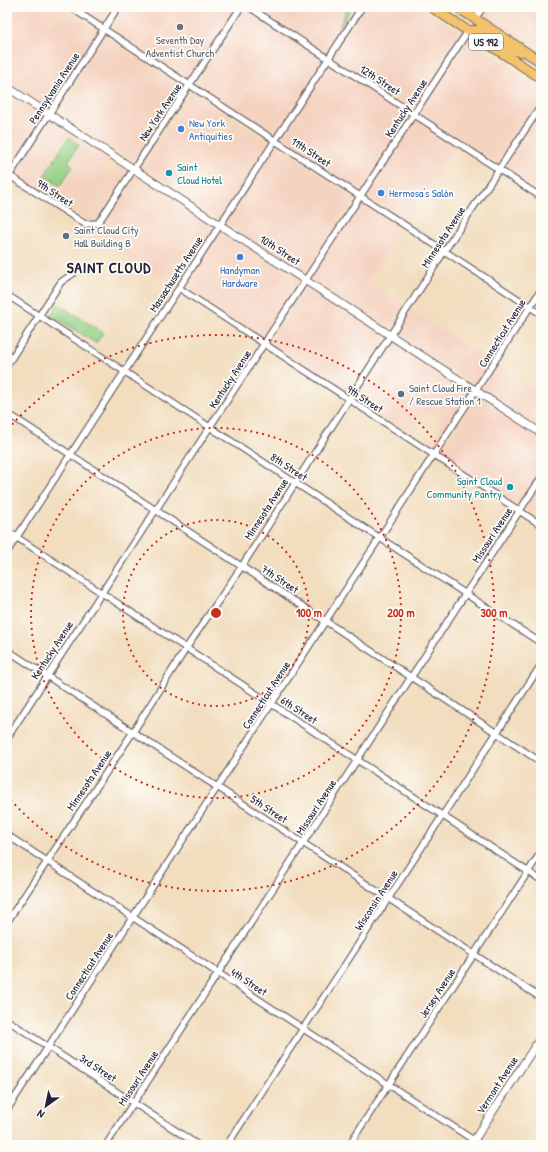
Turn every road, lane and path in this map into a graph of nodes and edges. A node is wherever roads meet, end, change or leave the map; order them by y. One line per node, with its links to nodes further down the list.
1 (70, 7): 11 (street, 11th Street)
2 (118, 7): 11 (street, Pennsylvania Avenue)
3 (241, 7): 20 (street, New York Avenue)
4 (249, 7): 14 (street, 12th Street)
5 (362, 7): 14 (street, Massachusetts Avenue)
6 (431, 7): 12 (highway, US 192)
7 (441, 7): 10 (highway)
8 (457, 7): 10 (highway, US 192)
9 (484, 7): 10 (street)
10 (475, 19): 13 (highway, US 192)
11 (104, 29): 20 (street, 11th Street); 22 (street, Pennsylvania Avenue)
12 (468, 31): 13 (highway); 15 (highway, US 192); 23 (street, Kentucky Avenue)
13 (527, 54): 16 (highway, US 192)
14 (328, 58): 23 (street, 12th Street); 24 (street, Massachusetts Avenue)
15 (512, 59): 17 (highway); 18 (highway, US 192)
16 (541, 62)
17 (541, 71)
18 (541, 78)
19 (7, 86): 22 (street, 10th Street)
20 (189, 86): 24 (street, 11th Street); 25 (street, New York Avenue)
21 (541, 106): 26 (street, Minnesota Avenue)
22 (49, 114): 25 (street, 10th Street); 27 (street, Pennsylvania Avenue)
23 (414, 114): 26 (street, 12th Street); 28 (street, Kentucky Avenue)
24 (275, 141): 28 (street, 11th Street); 31 (street, Massachusetts Avenue)
25 (134, 170): 30 (street, New York Avenue); 31 (street, 10th Street)
26 (500, 170): 29 (street, 12th Street); 32 (street, Minnesota Avenue)
27 (8, 176): 30 (street, 9th Street)
28 (360, 196): 32 (street, 11th Street); 34 (street, Kentucky Avenue)
29 (541, 196)
30 (94, 224)
31 (220, 225): 34 (street, 10th Street); 35 (street, Massachusetts Avenue)
32 (445, 252): 38 (street, 11th Street); 41 (street, Minnesota Avenue)
33 (74, 272): 40 (street)
34 (306, 280): 41 (street, 10th Street); 42 (street, Kentucky Avenue)
35 (179, 288): 42 (street, 9th Street); 44 (street, Massachusetts Avenue)
36 (541, 290): 38 (street, Connecticut Avenue)
37 (7, 295): 40 (street, 8th Street)
38 (530, 307): 39 (street, 11th Street); 45 (street, Connecticut Avenue)
39 (541, 314)
40 (39, 316): 43 (street); 44 (street, 8th Street)
41 (391, 336): 45 (street, 10th Street); 46 (street, Minnesota Avenue)
42 (264, 344): 46 (street, 9th Street); 48 (street, Kentucky Avenue)
43 (7, 366)
44 (125, 372): 48 (street, 8th Street); 50 (street, Massachusetts Avenue)
45 (476, 391): 49 (street, 10th Street); 51 (street, Connecticut Avenue)
46 (349, 400): 51 (street, 9th Street); 53 (street, Minnesota Avenue)
47 (7, 413): 50 (street, 7th Street)
48 (210, 427): 53 (street, 8th Street); 54 (street, Kentucky Avenue)
49 (541, 433)
50 (71, 455): 54 (street, 7th Street); 58 (street, Massachusetts Avenue)
51 (434, 456): 55 (street, 9th Street); 59 (street, Connecticut Avenue)
52 (541, 478): 55 (street, Missouri Avenue)
53 (295, 483): 59 (street, 8th Street); 61 (street, Minnesota Avenue)
54 (156, 510): 61 (street, 7th Street); 62 (street, Kentucky Avenue)
55 (519, 511): 56 (street, 9th Street); 63 (street, Missouri Avenue)
56 (541, 526)
57 (7, 531): 58 (street, 6th Street)
58 (17, 537): 60 (street, Massachusetts Avenue); 62 (street, 6th Street)
59 (381, 539): 63 (street, 8th Street); 64 (street, Connecticut Avenue)
60 (7, 552)
61 (242, 566): 64 (street, 7th Street); 66 (street, Minnesota Avenue)
62 (102, 593): 66 (street, 6th Street); 69 (street, Kentucky Avenue)
63 (466, 593): 65 (street, 8th Street); 70 (street, Missouri Avenue)
64 (327, 622): 70 (street, 7th Street); 71 (street, Connecticut Avenue)
65 (541, 643)
66 (187, 647): 71 (street, 6th Street); 72 (street, Minnesota Avenue)
67 (7, 650): 69 (street, 5th Street)
68 (541, 665): 73 (street, Wisconsin Avenue)
69 (47, 676): 72 (street, 5th Street); 74 (street, Kentucky Avenue)
70 (411, 677): 73 (street, 7th Street); 75 (street, Missouri Avenue)
71 (272, 704): 75 (street, 6th Street); 77 (street, Connecticut Avenue)
72 (133, 732): 77 (street, 5th Street); 82 (street, Minnesota Avenue)
73 (496, 733): 76 (street, 7th Street); 78 (street, Wisconsin Avenue)
74 (7, 738)
75 (358, 760): 78 (street, 6th Street); 80 (street, Missouri Avenue)
76 (541, 762)
77 (218, 788): 80 (street, 5th Street); 86 (street, Connecticut Avenue)
78 (443, 816): 83 (street, 6th Street); 85 (street, Wisconsin Avenue)
79 (7, 835): 82 (street, 4th Street)
80 (304, 843): 85 (street, 5th Street); 89 (street, Missouri Avenue)
81 (541, 852): 83 (street, Jersey Avenue)
82 (47, 861): 86 (street, 4th Street); 87 (street, Minnesota Avenue)
83 (529, 872): 84 (street, 6th Street); 88 (street, Jersey Avenue)
84 (541, 880)
85 (389, 899): 88 (street, 5th Street); 92 (street, Wisconsin Avenue)
86 (132, 917): 89 (street, 4th Street); 94 (street, Connecticut Avenue)
87 (7, 922)
88 (474, 955): 90 (street, 5th Street); 95 (street, Jersey Avenue)
89 (218, 973): 92 (street, 4th Street); 96 (street, Missouri Avenue)
90 (541, 998)
91 (7, 1020): 94 (street, 3rd Street)
92 (303, 1029): 95 (street, 4th Street); 101 (street, Wisconsin Avenue)
93 (541, 1037): 98 (street, Vermont Avenue)
94 (48, 1047): 96 (street, 3rd Street); 97 (street, Connecticut Avenue)
95 (389, 1085): 98 (street, 4th Street); 102 (street, Jersey Avenue)
96 (134, 1103): 99 (street, Missouri Avenue); 100 (street, 3rd Street)
97 (7, 1110)
98 (472, 1143): 103 (street, 4th Street)
99 (106, 1145)
100 (198, 1145)
101 (227, 1145)
102 (349, 1145)
103 (481, 1145)

